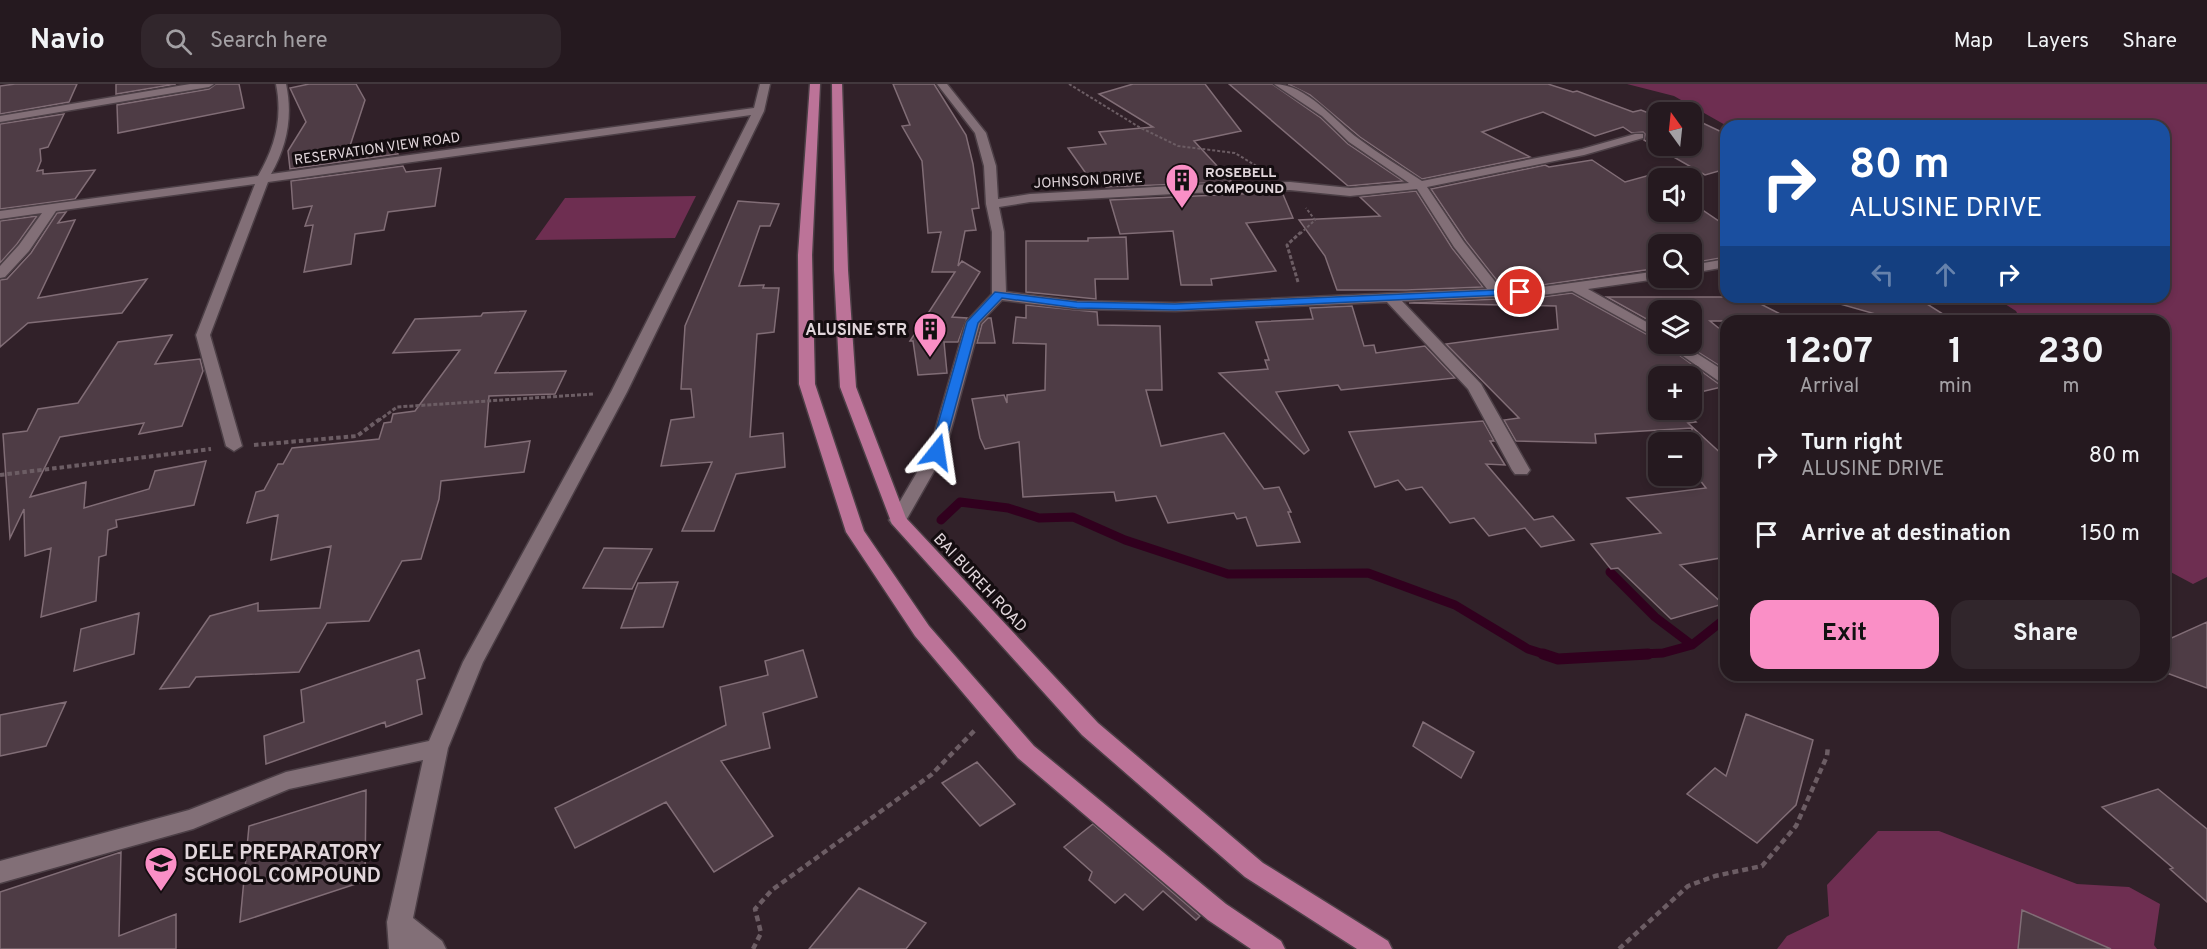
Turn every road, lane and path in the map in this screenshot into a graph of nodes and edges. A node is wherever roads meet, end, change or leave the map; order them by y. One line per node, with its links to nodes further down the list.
1 (209, 84): 10 (street)
2 (281, 84): 12 (street)
3 (765, 84): 9 (street)
4 (815, 84): 43 (highway)
5 (837, 84): 34 (highway, BAI BUREH ROAD)
6 (942, 84): 15 (street)
7 (1069, 84): 14 (path)
8 (1279, 84): 13 (street)
9 (759, 111): 12 (street, RESERVATION VIEW ROAD); 30 (street)
10 (0, 118)
11 (1639, 136): 13 (street, JOHNSON DRIVE)
12 (263, 178): 16 (street, RESERVATION VIEW ROAD); 31 (street)
13 (1420, 185): 14 (street, JOHNSON DRIVE); 23 (street)
14 (1290, 186): 15 (street, JOHNSON DRIVE); 26 (path)
15 (992, 204): 24 (street)
16 (53, 207): 17 (street, RESERVATION VIEW ROAD); 20 (street)
17 (0, 215)
18 (1720, 264): 19 (street)
19 (1702, 267)
20 (0, 274)
21 (1648, 277): 22 (street)
22 (1575, 287): 23 (street); 27 (street)
23 (1497, 293): 25 (street)
24 (999, 295): 26 (street); 34 (street)
25 (1391, 298): 26 (street); 32 (street)
26 (1305, 301)
27 (1648, 329)
28 (1688, 354): 29 (street)
29 (1720, 375)
30 (619, 392): 31 (path); 37 (street)
31 (234, 446): 33 (path)
32 (1521, 470)
33 (0, 474)
34 (898, 520): 44 (highway, BAI BUREH ROAD)
35 (978, 728): 42 (path)
36 (1828, 746): 45 (path)
37 (437, 748): 38 (street); 39 (street)
38 (0, 872)
39 (400, 922): 40 (street); 41 (street)
40 (402, 949)
41 (433, 949)
42 (753, 949)
43 (1272, 949)
44 (1379, 949)
45 (1619, 949)

